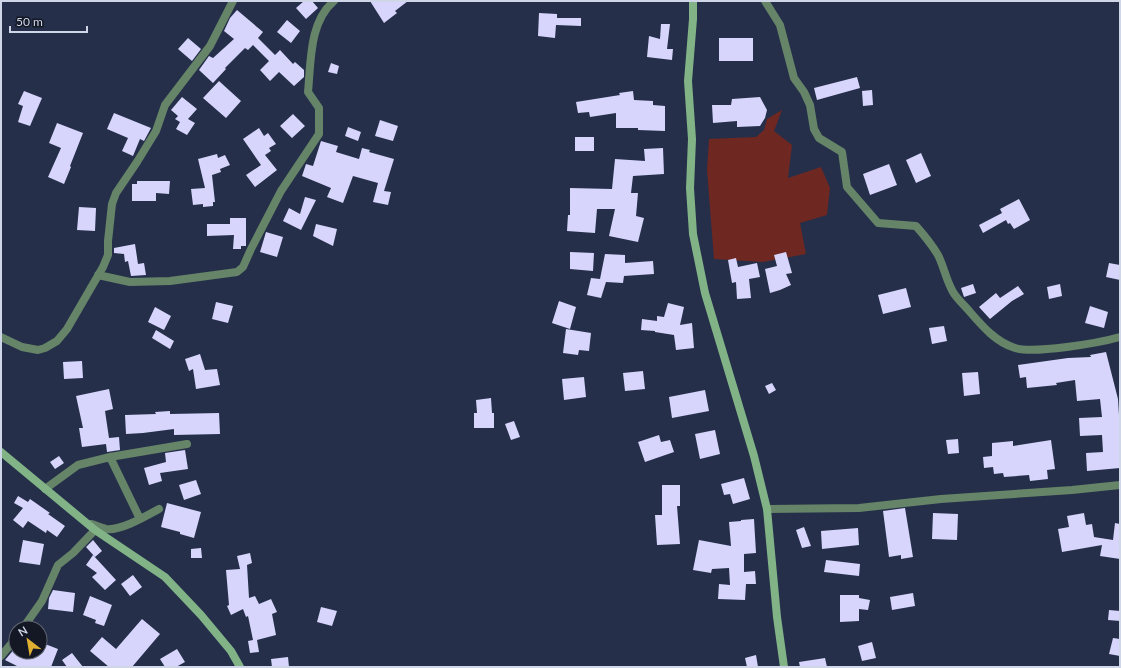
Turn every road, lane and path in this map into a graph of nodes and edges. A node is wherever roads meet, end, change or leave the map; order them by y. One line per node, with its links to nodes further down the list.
1 (233, 1): 5 (street)
2 (334, 1): 5 (street)
3 (693, 1): 14 (main road)
4 (765, 1): 7 (street)
5 (98, 275): 6 (street)
6 (1, 337)
7 (1120, 337)
8 (187, 444): 10 (street)
9 (1, 452): 12 (main road)
10 (110, 457): 12 (street); 15 (street)
11 (1120, 485): 14 (street)
12 (44, 489): 16 (main road)
13 (159, 509): 15 (street)
14 (767, 509): 22 (main road)
15 (140, 519): 16 (street)
16 (86, 522): 17 (main road)
17 (95, 530): 18 (street); 21 (main road)
18 (29, 620)
19 (8, 648): 20 (street)
20 (1, 656)
21 (240, 667)
22 (784, 667)

